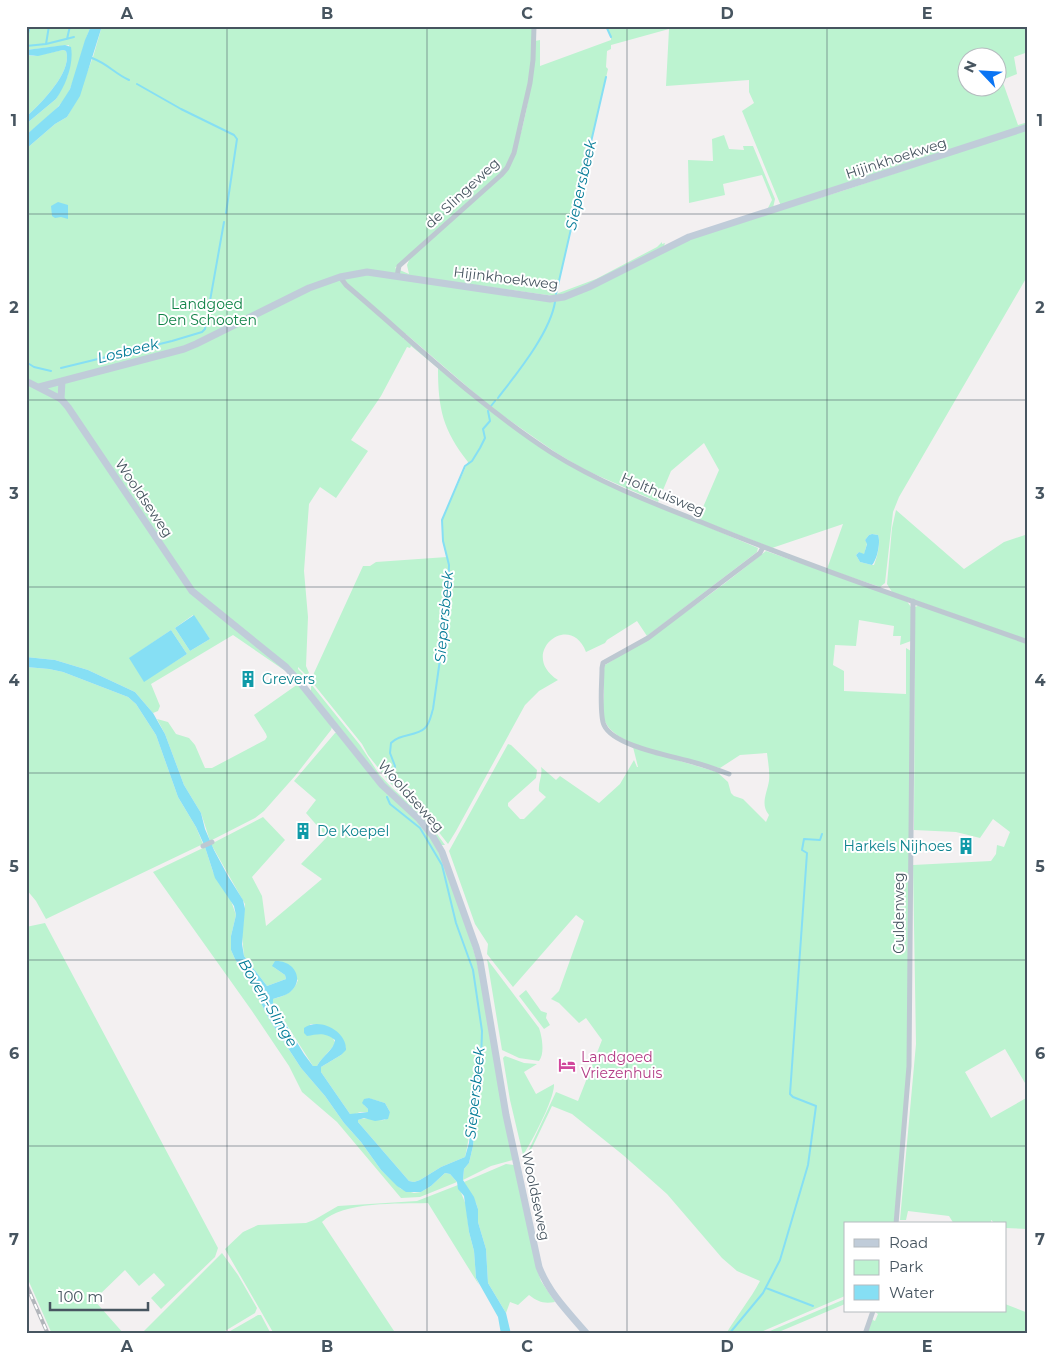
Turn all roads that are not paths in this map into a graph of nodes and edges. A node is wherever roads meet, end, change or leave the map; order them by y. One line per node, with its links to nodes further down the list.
1 (534, 26): 3 (street, de Slingeweg)
2 (1028, 128): 3 (main road, Hijinkhoekweg)
3 (396, 276): 4 (main road, Hijinkhoekweg)
4 (340, 277): 6 (main road, Hijinkhoekweg); 9 (street, Holthuisweg)
5 (26, 381): 7 (main road, Wooldseweg)
6 (62, 381): 7 (main road, Hijinkhoekweg); 8 (main road)
7 (39, 387): 8 (main road, Wooldseweg)
8 (61, 399): 17 (main road, Wooldseweg)
9 (763, 547): 10 (street, Holthuisweg); 12 (street)
10 (913, 601): 11 (street, Holthuisweg); 15 (street, Guldenweg)
11 (1028, 642)
12 (729, 774)
13 (212, 842): 14 (street)
14 (203, 846)
15 (896, 1222)
16 (873, 1312): 18 (street)
17 (587, 1334)
18 (865, 1334)

